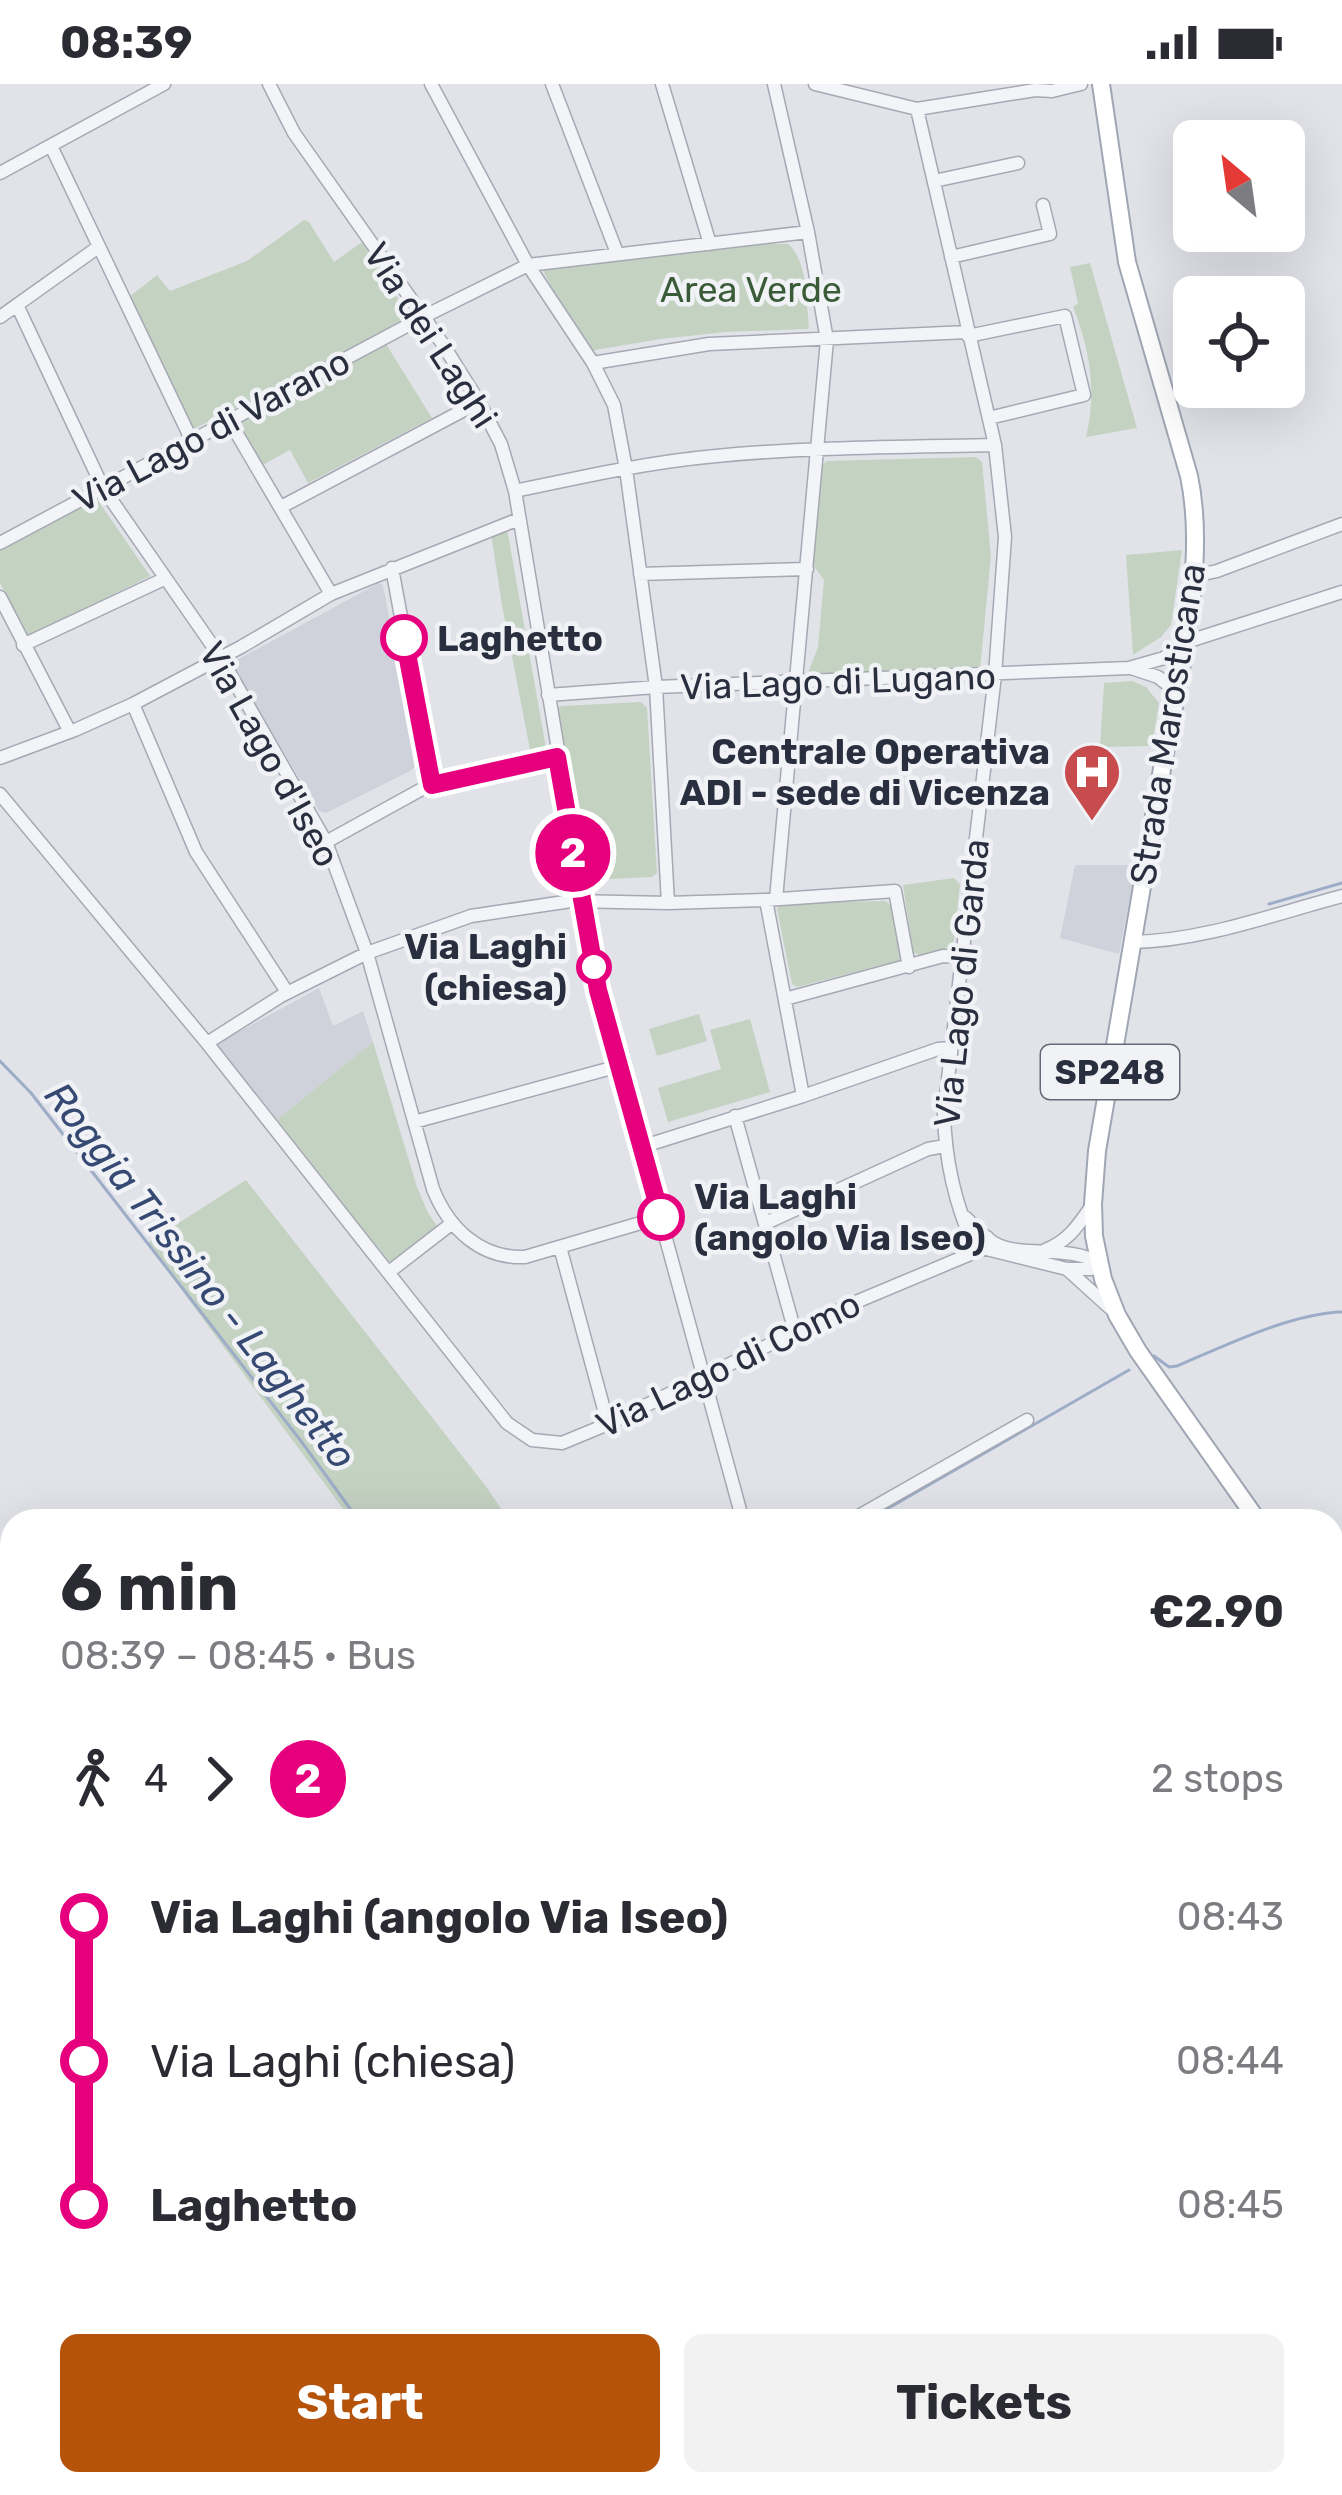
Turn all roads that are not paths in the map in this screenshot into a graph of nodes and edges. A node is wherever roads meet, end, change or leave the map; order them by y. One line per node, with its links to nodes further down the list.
1 (164, 84): 12 (street)
2 (269, 84): 25 (street, Via dei Laghi)
3 (431, 84): 22 (street)
4 (552, 84): 20 (street)
5 (662, 84): 18 (street)
6 (774, 84): 17 (street)
7 (815, 84): 11 (street)
8 (1082, 84): 10 (street)
9 (1101, 84): 45 (main road, Strada Marosticana / SP248)
10 (1040, 87): 11 (street)
11 (917, 109): 15 (street, Via Lago di Garda)
12 (51, 146): 14 (street); 19 (street)
13 (1018, 163): 15 (street)
14 (0, 173)
15 (934, 181): 21 (street, Via Lago di Garda)
16 (1043, 205): 21 (street)
17 (808, 232): 18 (street, Via Lago di Varano); 27 (street)
18 (710, 244): 20 (street, Via Lago di Varano)
19 (98, 248): 23 (street); 32 (street)
20 (617, 253): 22 (street, Via Lago di Varano)
21 (951, 257): 26 (street, Via Lago di Garda)
22 (527, 265): 25 (street, Via Lago di Varano); 28 (street)
23 (17, 305): 24 (street); 36 (street, Via Lago d'Iseo)
24 (0, 317)
25 (423, 317): 29 (street, Via dei Laghi); 31 (street, Via Lago di Varano)
26 (968, 334): 27 (street); 30 (street, Via Lago di Garda); 30 (street)
27 (827, 340): 28 (street); 34 (street)
28 (593, 362): 35 (street)
29 (479, 402): 37 (street, Via dei Laghi); 38 (street)
30 (989, 418): 33 (street, Via Lago di Garda)
31 (230, 422): 32 (street, Via Lago di Varano); 38 (street)
32 (192, 441): 36 (street, Via Lago di Varano)
33 (995, 445): 34 (street); 54 (street, Via Lago di Garda)
34 (817, 449): 35 (street); 43 (street)
35 (626, 469): 37 (street); 44 (street)
36 (103, 488): 41 (street, Via Lago di Varano); 46 (street, Via Lago d'Iseo)
37 (515, 491): 39 (street, Via dei Laghi)
38 (281, 507): 48 (street)
39 (519, 519): 42 (street); 58 (street, Via dei Laghi)
40 (1342, 524): 45 (street)
41 (0, 543)
42 (392, 568): 48 (street); 63 (street)
43 (807, 569): 44 (street); 55 (street)
44 (640, 574): 56 (street)
45 (1194, 576): 50 (main road, Strada Marosticana / SP248)
46 (164, 579): 51 (street); 52 (street, Via Lago d'Iseo)
47 (1342, 592): 50 (street, Via Lago di Lugano)
48 (331, 594): 52 (street)
49 (0, 597): 51 (street)
50 (1184, 644): 53 (street, Via Lago di Lugano); 57 (main road, Strada Marosticana / SP248)
51 (23, 645): 60 (street)
52 (221, 658): 59 (street); 65 (street, Via Lago d'Iseo)
53 (1130, 668): 54 (street, Via Lago di Lugano); 57 (street, Via Lago di Lugano)
54 (995, 675): 55 (street, Via Lago di Lugano); 72 (street, Via Lago di Garda)
55 (797, 682): 56 (street, Via Lago di Lugano); 67 (street)
56 (656, 688): 58 (street, Via Lago di Lugano); 69 (street)
57 (1177, 691): 70 (main road, Strada Marosticana / SP248)
58 (548, 694): 61 (street, Via dei Laghi)
59 (133, 704): 60 (street); 74 (street)
60 (70, 732): 62 (street)
61 (557, 757): 63 (street); 68 (street, Via dei Laghi)
62 (0, 758)
63 (427, 787): 65 (street)
64 (0, 794): 76 (street, Via Lago di Como)
65 (326, 842): 71 (street, Via Lago d'Iseo)
66 (1342, 896): 70 (street, Strada Marosticana)
67 (771, 900): 69 (street); 73 (street); 75 (street)
68 (581, 901): 69 (street); 71 (street); 78 (street, Via dei Laghi)
69 (668, 903)
70 (1132, 942): 84 (main road, Strada Marosticana / SP248)
71 (367, 953): 74 (street); 81 (street, Via Lago d'Iseo)
72 (962, 957): 73 (street); 77 (street, Via Lago di Garda)
73 (909, 967): 75 (street)
74 (287, 992): 76 (street)
75 (785, 999): 79 (street)
76 (207, 1043): 93 (street, Via Lago di Como)
77 (951, 1048): 79 (street); 82 (street, Via Lago di Garda)
78 (619, 1066): 81 (street); 83 (street, Via dei Laghi)
79 (803, 1096): 80 (street)
80 (735, 1116): 83 (street); 86 (street)
81 (415, 1122): 87 (street, Via Lago d'Iseo)
82 (945, 1146): 86 (street); 88 (street, Via Lago di Garda)
83 (641, 1147): 85 (street, Via dei Laghi)
84 (1093, 1204): 90 (street); 91 (main road, Strada Marosticana / SP248)
85 (661, 1217): 89 (street); 96 (street, Via dei Laghi)
86 (766, 1223): 95 (street)
87 (451, 1224): 89 (street); 93 (street)
88 (983, 1243): 90 (street); 92 (street); 95 (street, Via Lago di Como)
89 (560, 1247): 98 (street)
90 (1044, 1250): 91 (street)
91 (1099, 1263): 92 (street); 94 (main road, Strada Marosticana / SP248)
92 (1067, 1269): 94 (street)
93 (388, 1273): 98 (street, Via Lago di Como)
94 (1117, 1315): 101 (main road, Strada Marosticana / SP248)
95 (795, 1332): 96 (street, Via Lago di Como)
96 (704, 1376): 98 (street, Via Lago di Como); 99 (street, Via dei Laghi)
97 (1027, 1420): 100 (street)
98 (608, 1424)
99 (740, 1509)
100 (871, 1509)
101 (1250, 1509)

